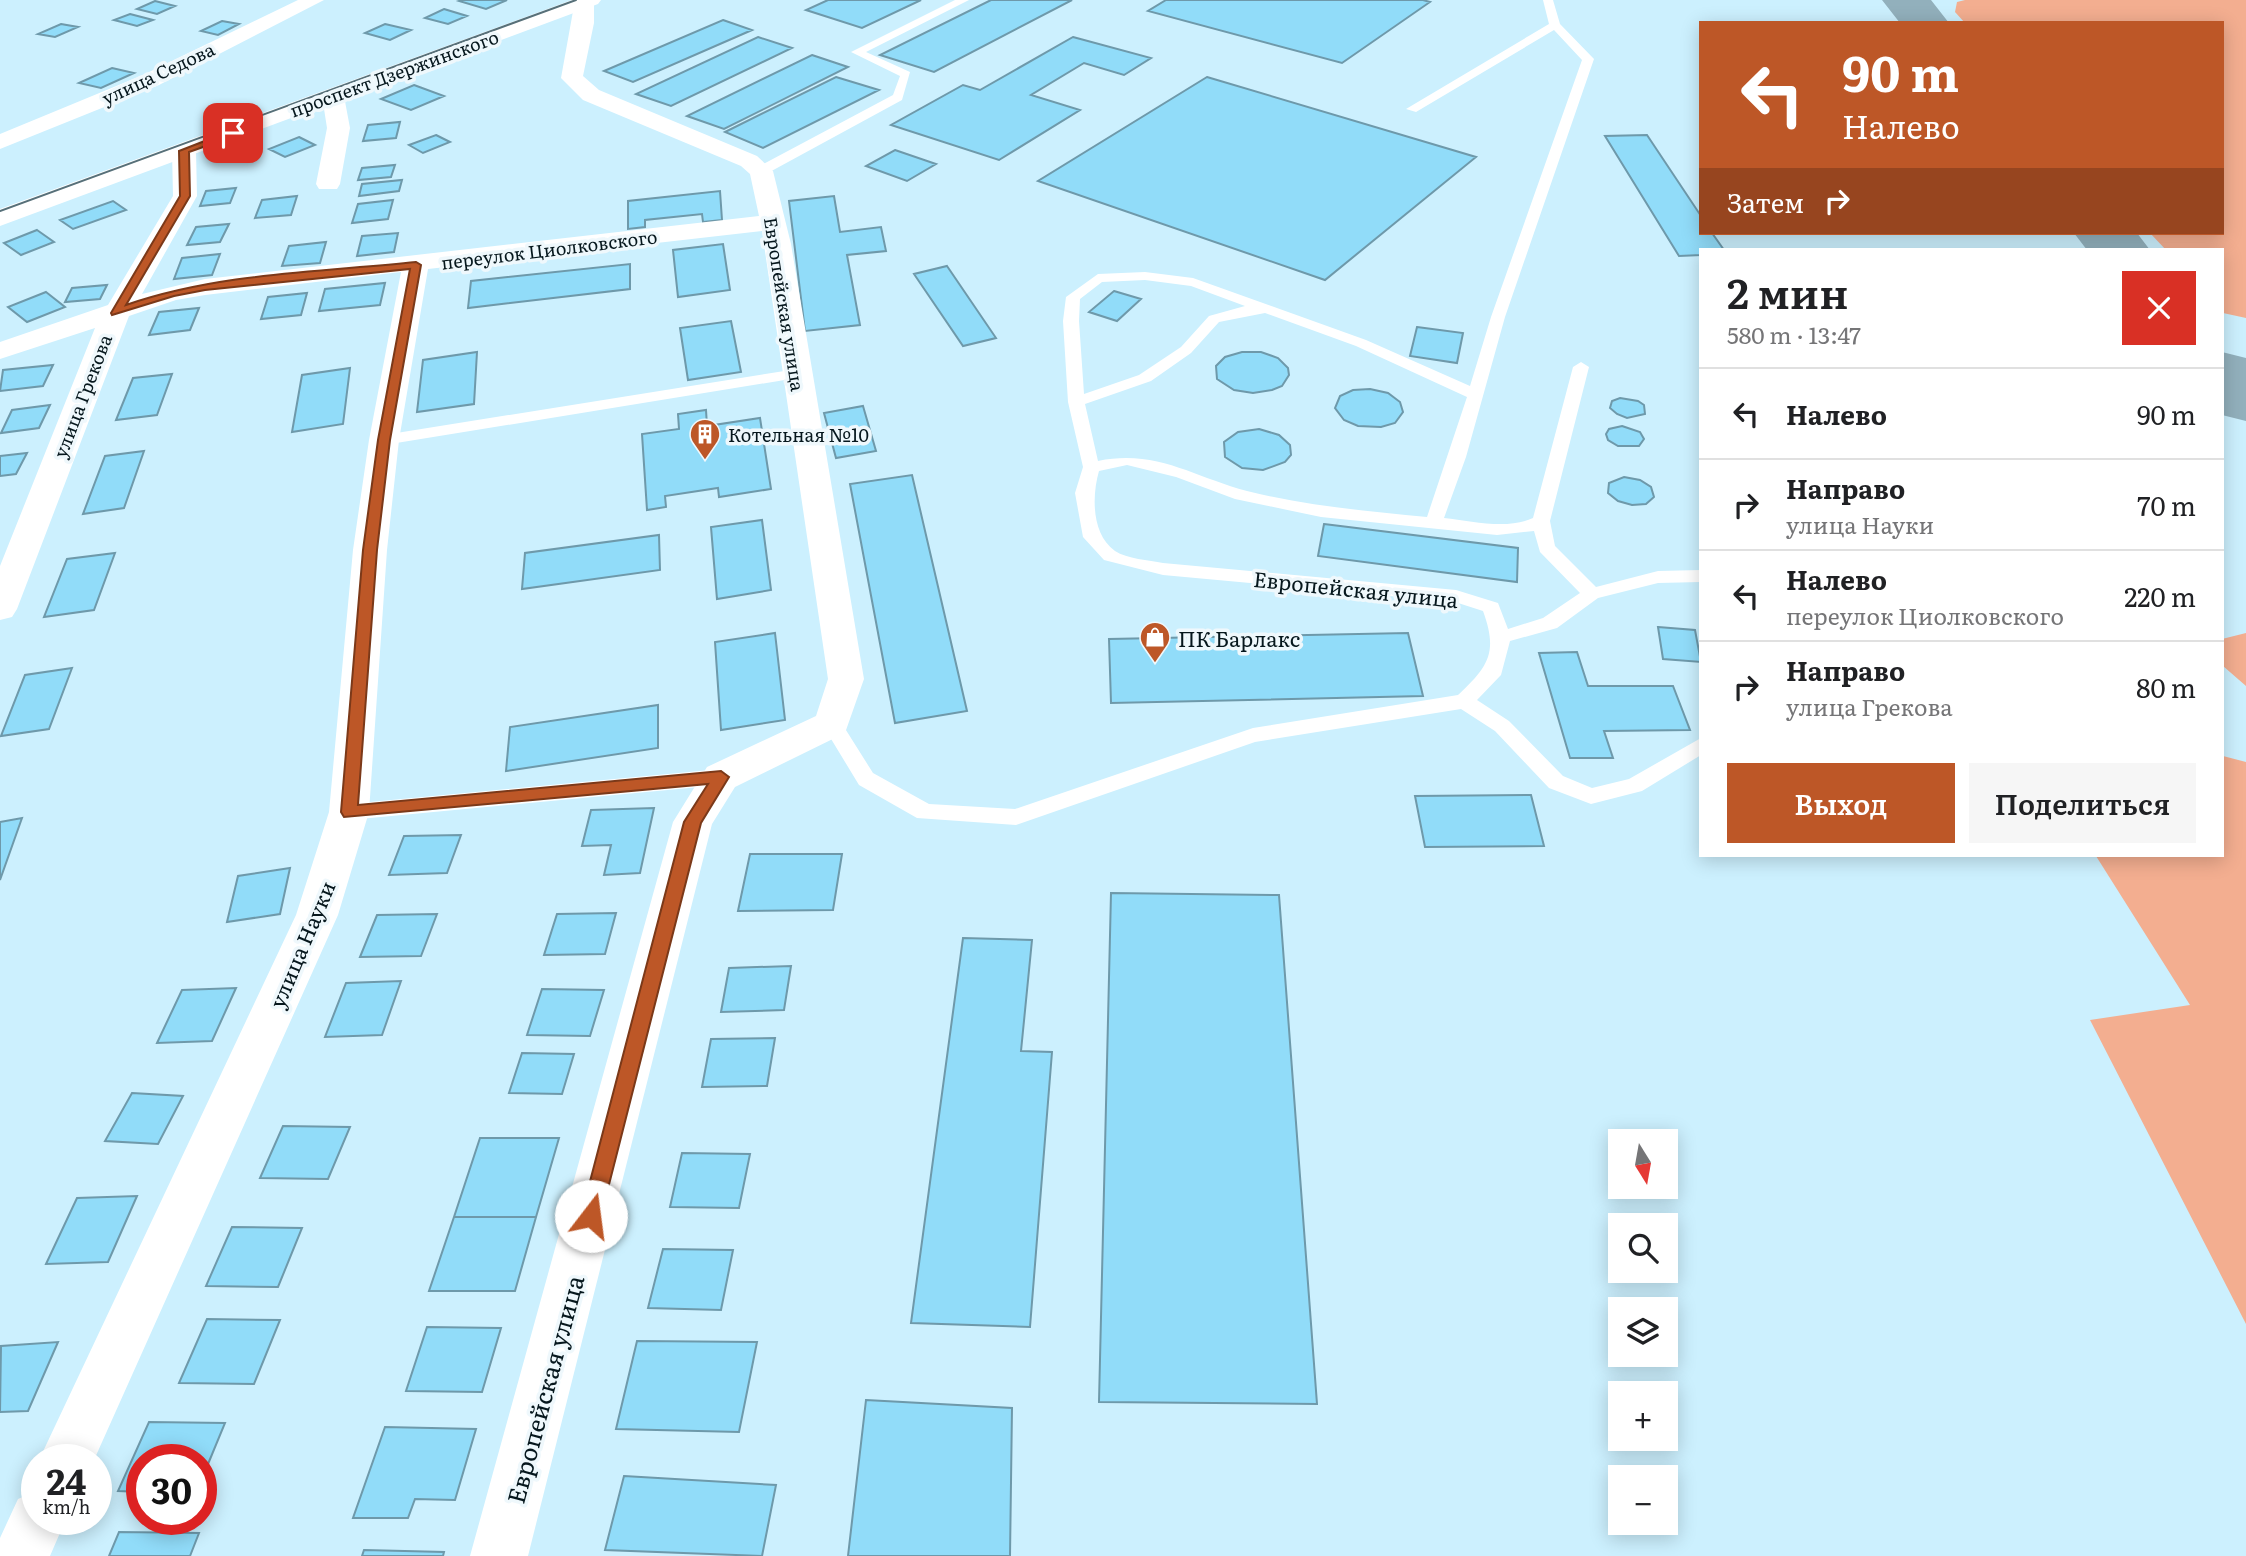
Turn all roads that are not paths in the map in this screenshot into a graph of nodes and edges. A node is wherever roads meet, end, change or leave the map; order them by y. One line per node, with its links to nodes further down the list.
1 (314, 0): 8 (street, улица Седова)
2 (964, 0): 10 (lane)
3 (1548, 0): 5 (lane)
4 (587, 1): 6 (street, проспект Дзержинского); 10 (street)
5 (1555, 25): 7 (lane); 20 (lane)
6 (332, 96): 9 (street, проспект Дзержинского); 11 (street)
7 (1412, 109)
8 (0, 142)
9 (184, 151): 12 (street, проспект Дзержинского); 15 (street, улица Грекова)
10 (761, 171): 13 (street, Европейская улица)
11 (328, 184)
12 (0, 218)
13 (773, 222): 14 (street, переулок Циолковского); 19 (street, Европейская улица)
14 (416, 265): 15 (street, переулок Циолковского); 22 (street, улица Науки)
15 (116, 313): 17 (street, переулок Циолковского); 26 (street, улица Грекова)
16 (1275, 314): 20 (lane); 21 (lane); 21 (lane)
17 (0, 351)
18 (1581, 367): 24 (lane)
19 (797, 374): 22 (lane); 32 (street, Европейская улица)
20 (1477, 395): 25 (lane)
21 (1076, 402): 23 (lane)
22 (384, 440): 35 (street, улица Науки)
23 (1091, 467): 25 (lane); 30 (lane, Европейская улица)
24 (1541, 521): 25 (lane); 28 (lane)
25 (1434, 523)
26 (12, 550): 29 (street, улица Грекова)
27 (1699, 576): 28 (lane)
28 (1592, 594): 30 (lane)
29 (0, 609)
30 (1502, 636): 31 (lane)
31 (1464, 701): 32 (lane); 33 (lane)
32 (832, 724): 34 (street)
33 (1699, 747)
34 (721, 777): 35 (lane); 39 (street, Европейская улица)
35 (349, 812): 36 (street, улица Науки)
36 (73, 1444)
37 (31, 1535): 38 (street)
38 (21, 1556)
39 (499, 1556)

